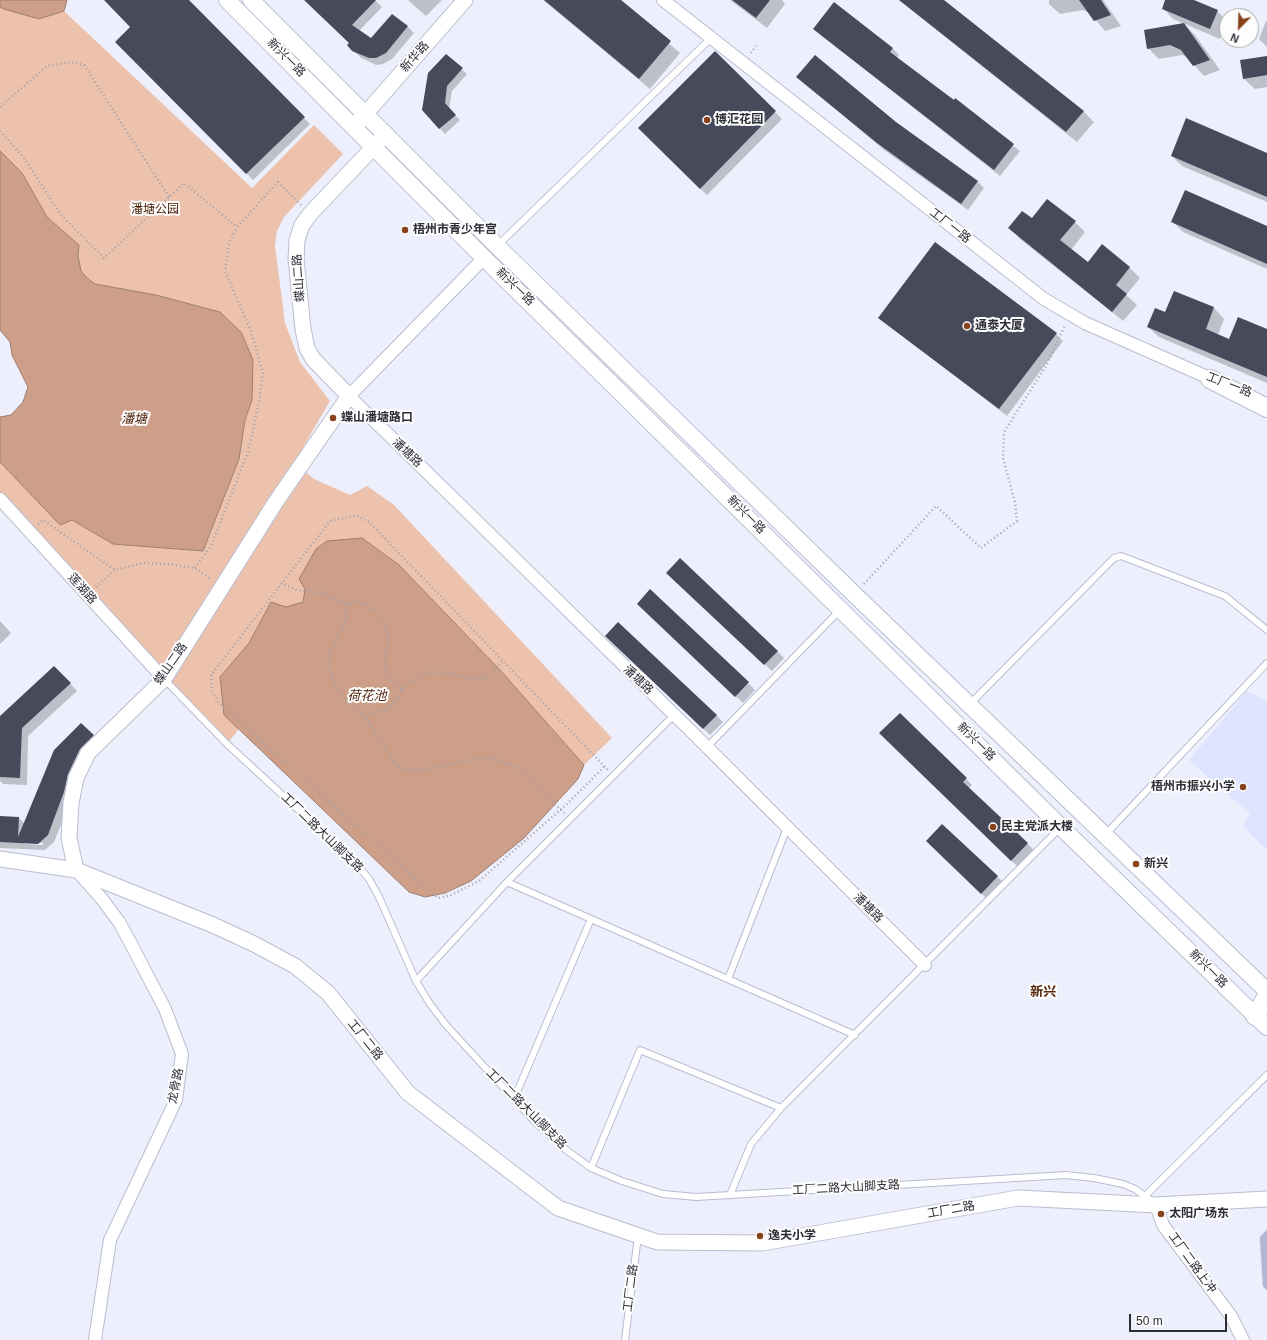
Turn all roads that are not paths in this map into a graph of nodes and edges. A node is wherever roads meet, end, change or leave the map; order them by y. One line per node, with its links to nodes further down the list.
1 (227, 0): 7 (main road, 新兴一路)
2 (251, 0): 6 (main road, 新兴一路)
3 (465, 0): 6 (street, 新华路)
4 (663, 0): 5 (street, 工厂一路)
5 (711, 38): 10 (lane); 12 (street, 工厂一路)
6 (365, 114): 7 (street, 新华路); 8 (main road, 新兴一路)
7 (354, 127): 9 (main road, 新兴一路)
8 (386, 134): 9 (street, 蝶山二路); 10 (main road, 新兴一路)
9 (374, 147): 11 (main road, 新兴一路); 13 (street, 蝶山二路)
10 (497, 246): 21 (main road, 新兴一路)
11 (484, 258): 13 (street, 蝶山二路); 17 (main road, 新兴一路)
12 (1210, 379): 14 (street, 工厂一路); 15 (main road)
13 (349, 396): 20 (street, 蝶山二路); 22 (street, 潘塘路)
14 (1267, 400)
15 (1267, 408)
16 (2, 506): 20 (street, 莲湖路)
17 (841, 608): 23 (lane); 24 (main road, 新兴一路)
18 (1267, 630): 21 (lane)
19 (1267, 663): 26 (lane)
20 (164, 679): 28 (street, 蝶山二路); 33 (lane, 工厂二路大山脚支路)
21 (969, 705): 26 (main road, 新兴一路)
22 (674, 716): 23 (street, 潘塘路); 29 (lane)
23 (707, 748): 25 (street, 潘塘路)
24 (1061, 827): 31 (lane); 36 (main road, 新兴一路)
25 (787, 828): 31 (street, 潘塘路); 32 (lane)
26 (1105, 835): 34 (main road, 新兴一路)
27 (0, 859): 28 (street)
28 (76, 870): 45 (street, 工厂二路); 46 (street, 龙骨路)
29 (507, 882): 30 (lane); 33 (lane)
30 (591, 919): 32 (lane); 39 (lane)
31 (925, 965): 37 (lane)
32 (728, 979): 37 (lane)
33 (416, 980): 39 (lane, 工厂二路大山脚支路)
34 (1267, 991)
35 (1267, 996): 36 (main road)
36 (1261, 1021)
37 (855, 1035): 40 (lane)
38 (1267, 1074): 44 (lane)
39 (514, 1099): 41 (lane, 工厂二路大山脚支路)
40 (781, 1108): 41 (lane); 42 (lane)
41 (591, 1168): 42 (lane, 工厂二路大山脚支路)
42 (730, 1195): 44 (lane, 工厂二路大山脚支路)
43 (1267, 1199): 44 (street, 工厂二路)
44 (1150, 1200): 45 (street, 工厂二路); 48 (street, 工厂二路上冲)
45 (638, 1235): 47 (lane, 工厂二路)
46 (95, 1340)
47 (625, 1340)
48 (1243, 1340)

